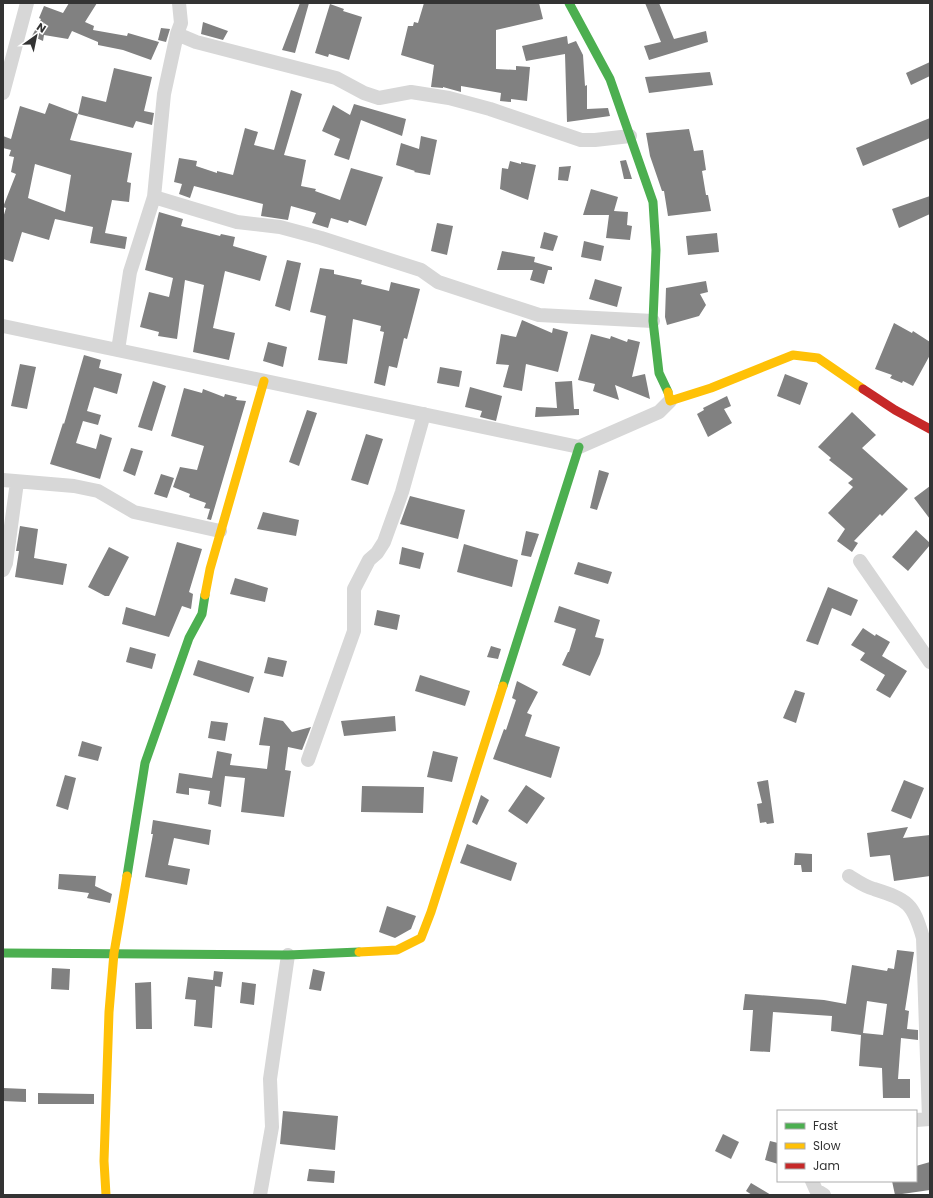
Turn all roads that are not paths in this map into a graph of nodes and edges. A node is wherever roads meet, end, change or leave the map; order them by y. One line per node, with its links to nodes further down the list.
1 (27, 3): 5 (street)
2 (179, 3): 4 (street)
3 (569, 3): 6 (street)
4 (177, 34): 6 (street); 7 (street)
5 (3, 93)
6 (630, 136): 8 (street)
7 (154, 197): 8 (street); 10 (street)
8 (653, 321): 12 (street)
9 (3, 326): 10 (street)
10 (118, 350): 11 (street)
11 (264, 382): 13 (street); 18 (street)
12 (670, 401): 14 (street); 15 (street)
13 (424, 414): 15 (street); 22 (street)
14 (930, 429)
15 (579, 447): 26 (street)
16 (3, 480): 17 (street)
17 (17, 482): 18 (street); 20 (street)
18 (220, 532): 25 (street)
19 (860, 560): 21 (street)
20 (3, 570)
21 (930, 662)
22 (308, 760)
23 (849, 876): 27 (street)
24 (3, 953): 25 (street)
25 (114, 953): 26 (street); 29 (street)
26 (288, 955): 30 (street)
27 (925, 1119)
28 (812, 1182): 31 (street)
29 (106, 1195)
30 (260, 1195)
31 (824, 1195)

